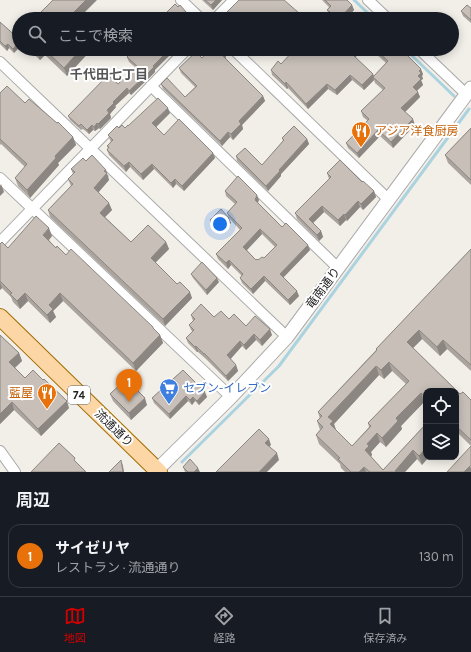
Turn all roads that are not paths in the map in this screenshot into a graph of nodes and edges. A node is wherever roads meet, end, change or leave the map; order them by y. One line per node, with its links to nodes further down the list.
1 (182, 0): 4 (street)
2 (234, 0): 5 (street)
3 (368, 0): 6 (street)
4 (194, 12)
5 (222, 12)
6 (381, 12)
7 (180, 56): 11 (street)
8 (240, 56): 15 (street)
9 (427, 56): 12 (street)
10 (0, 62): 13 (street)
11 (151, 86): 13 (street); 18 (street)
12 (470, 94): 15 (street, 竜南通り)
13 (91, 148): 16 (street); 20 (street)
14 (0, 178): 16 (street)
15 (389, 200): 18 (street, 竜南通り)
16 (33, 209): 17 (street); 21 (street)
17 (0, 242)
18 (338, 268): 20 (street, 竜南通り)
19 (0, 317): 23 (main road, 流通通り / 74)
20 (287, 337): 21 (street, 竜南通り)
21 (231, 397): 23 (street, 竜南通り)
22 (0, 451): 24 (street)
23 (157, 471)
24 (15, 472)

